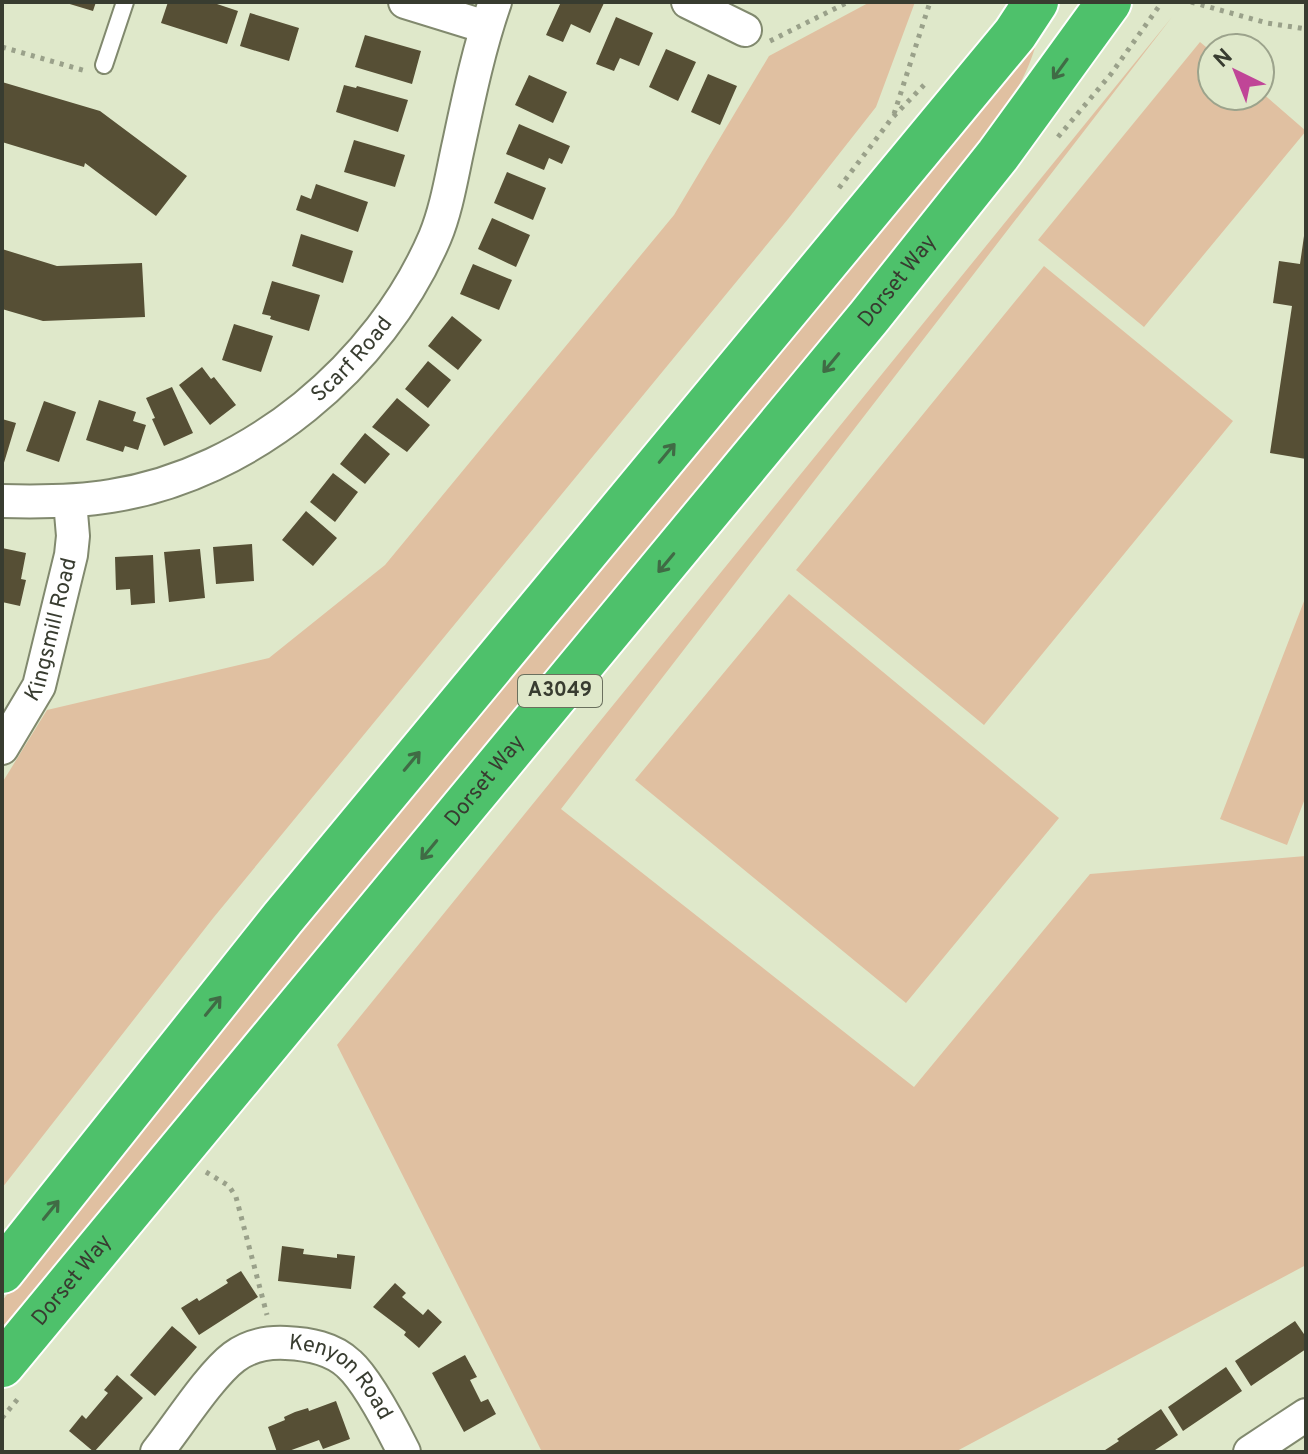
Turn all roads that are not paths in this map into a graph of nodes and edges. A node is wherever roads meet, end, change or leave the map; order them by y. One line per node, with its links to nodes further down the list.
1 (125, 2): 8 (lane)
2 (405, 2): 6 (street)
3 (688, 2): 7 (street)
4 (1109, 2): 13 (highway, Dorset Way / A3049, one-way to 13)
5 (1027, 13): 12 (highway, A3049, one-way to 5)
6 (490, 15): 10 (street, Scarf Road)
7 (728, 28)
8 (104, 65)
9 (2, 501): 10 (street, Scarf Road)
10 (70, 501): 11 (street, Kingsmill Road)
11 (2, 748)
12 (2, 1271)
13 (2, 1365)
14 (1306, 1415): 17 (street)
15 (157, 1452): 16 (street, Kenyon Road)
16 (404, 1452)
17 (1250, 1452)

